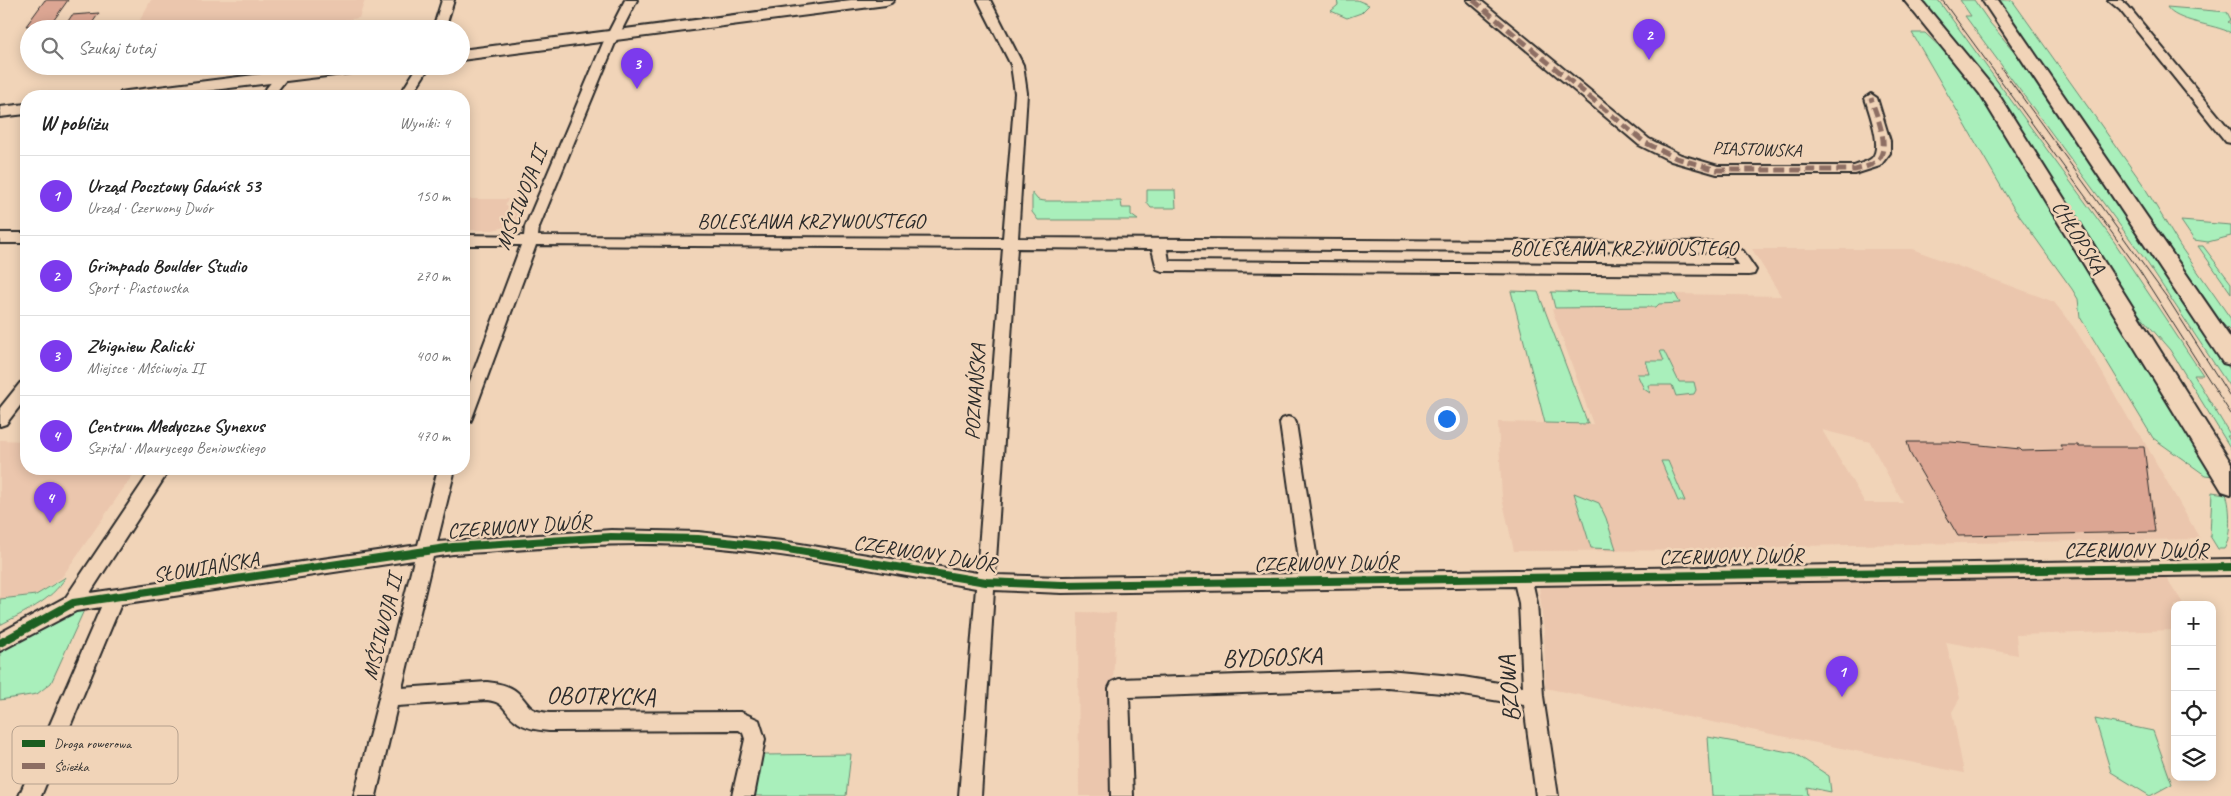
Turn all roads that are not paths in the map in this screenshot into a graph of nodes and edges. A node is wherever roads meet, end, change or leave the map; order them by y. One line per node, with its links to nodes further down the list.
1 (448, 0): 9 (street)
2 (631, 0): 10 (street, MŚCIWOJA II)
3 (886, 0): 10 (street)
4 (984, 0): 26 (street, POZNAŃSKA)
5 (1474, 0): 18 (street, PIASTOWSKA)
6 (1912, 0): 35 (main road, CHŁOPSKA)
7 (1990, 0): 28 (main road)
8 (2114, 0): 21 (street)
9 (442, 20)
10 (612, 36): 11 (street); 25 (street, MŚCIWOJA II)
11 (470, 53)
12 (297, 75): 14 (street)
13 (418, 75): 17 (street)
14 (282, 77): 15 (street); 16 (street)
15 (176, 90)
16 (271, 90)
17 (409, 90)
18 (1871, 98)
19 (20, 110): 20 (street)
20 (0, 112)
21 (2231, 139)
22 (0, 238): 23 (street)
23 (20, 238)
24 (470, 240): 25 (street, BOLESŁAWA KRZYWOUSTEGO)
25 (530, 240): 26 (street, BOLESŁAWA KRZYWOUSTEGO); 30 (street, MŚCIWOJA II)
26 (1009, 243): 27 (street, BOLESŁAWA KRZYWOUSTEGO); 40 (street, POZNAŃSKA)
27 (1159, 245): 27 (street, BOLESŁAWA KRZYWOUSTEGO)
28 (2231, 357)
29 (20, 395): 31 (street)
30 (470, 402)
31 (0, 420)
32 (1288, 423): 39 (street)
33 (157, 475): 42 (street)
34 (445, 475): 36 (street, MŚCIWOJA II)
35 (2231, 484)
36 (426, 551): 40 (street, CZERWONY DWÓR); 41 (street, SŁOWIAŃSKA); 45 (street, MŚCIWOJA II)
37 (2231, 567): 38 (street, CZERWONY DWÓR)
38 (1522, 578): 39 (street, CZERWONY DWÓR); 44 (street, BZOWA)
39 (1311, 581): 40 (street, CZERWONY DWÓR)
40 (986, 582): 51 (street, POZNAŃSKA)
41 (114, 598): 42 (street, SŁOWIAŃSKA); 46 (street)
42 (73, 604): 43 (street, SŁOWIAŃSKA)
43 (0, 643)
44 (1533, 696): 52 (street, BYDGOSKA); 53 (street, BZOWA)
45 (389, 698): 49 (street, MŚCIWOJA II); 50 (street, OBOTRYCKA)
46 (60, 726)
47 (35, 784): 48 (street)
48 (30, 796)
49 (365, 796)
50 (743, 796)
51 (970, 796)
52 (1122, 796)
53 (1547, 796)

